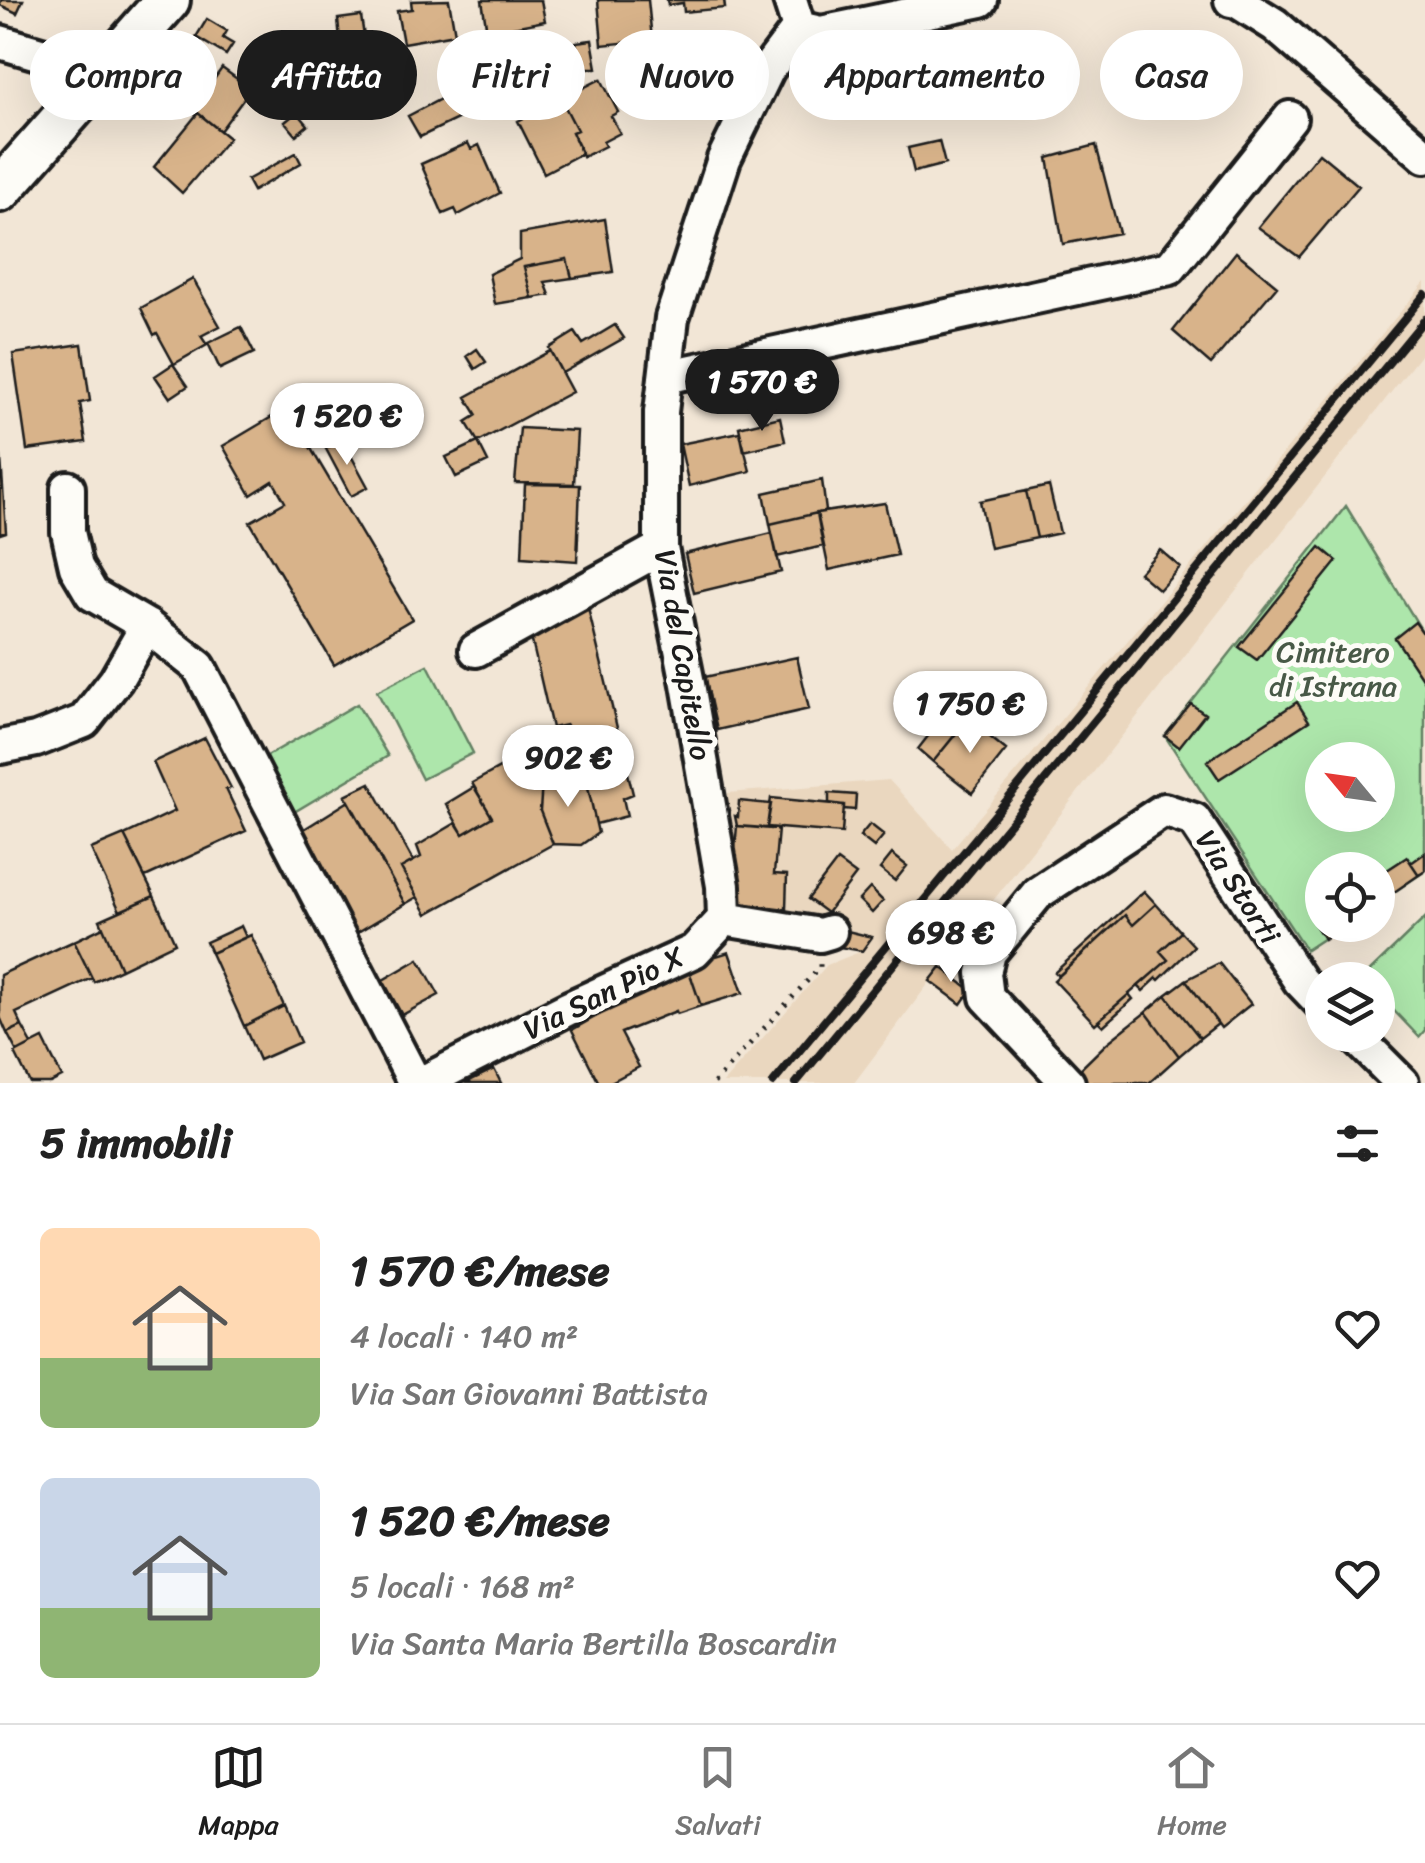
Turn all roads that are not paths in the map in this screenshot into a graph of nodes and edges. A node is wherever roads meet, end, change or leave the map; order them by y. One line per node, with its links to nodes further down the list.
1 (168, 0): 5 (main road)
2 (981, 0): 4 (street)
3 (1236, 0): 10 (street)
4 (795, 14): 12 (street, Via del Capitello)
5 (141, 30)
6 (0, 42): 7 (street)
7 (30, 51)
8 (1290, 118): 12 (street)
9 (62, 120): 11 (main road)
10 (1425, 156)
11 (0, 190)
12 (665, 377): 14 (street, Via del Capitello)
13 (68, 488): 15 (street)
14 (661, 548): 16 (street); 18 (street, Via del Capitello)
15 (148, 626): 17 (street); 22 (street)
16 (476, 650)
17 (0, 747)
18 (724, 919): 19 (street); 22 (street, Via San Pio X)
19 (830, 932)
20 (1305, 986): 23 (street, Via Storti)
21 (1371, 1052): 24 (street)
22 (418, 1083)
23 (1068, 1083)
24 (1402, 1083)

